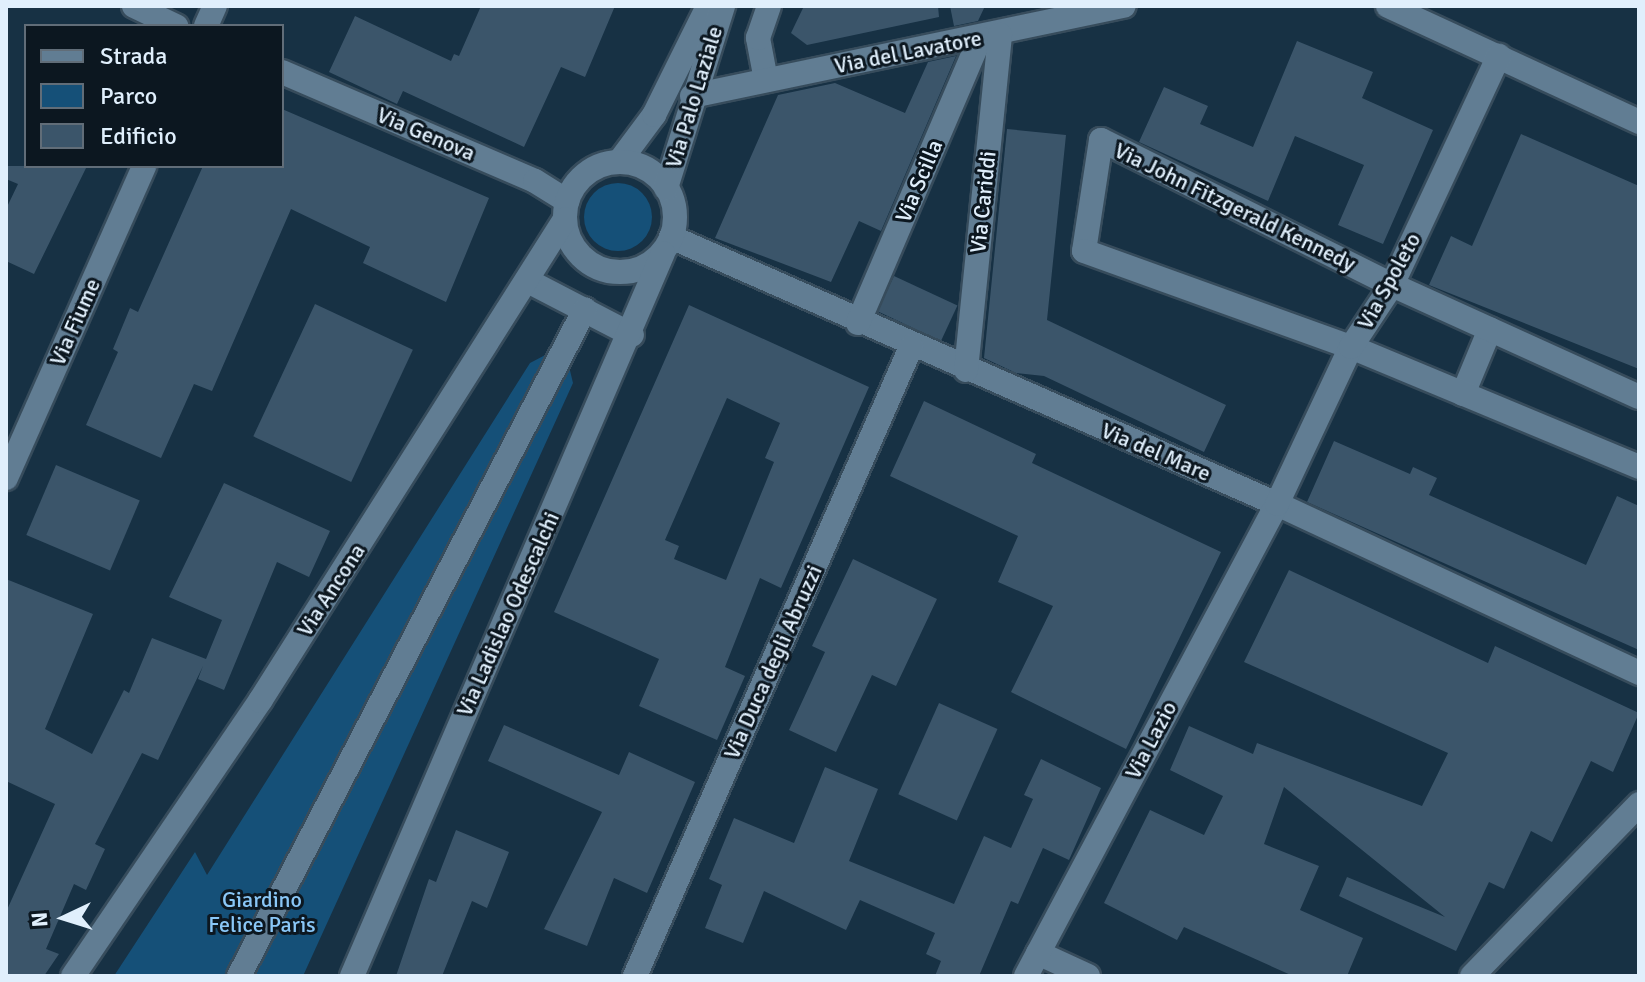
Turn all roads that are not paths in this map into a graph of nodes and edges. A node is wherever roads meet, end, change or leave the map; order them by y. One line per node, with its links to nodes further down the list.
1 (134, 6): 7 (street)
2 (708, 6): 14 (street, Via Palo Laziale)
3 (723, 6): 12 (street, Via Palo Laziale)
4 (769, 6): 11 (street)
5 (1124, 6): 8 (street, Via del Lavatore)
6 (1388, 6): 9 (street)
7 (172, 24)
8 (990, 37): 11 (street, Via del Lavatore); 22 (street, Via Scilla); 27 (street, Via Cariddi)
9 (1499, 56): 13 (street); 20 (street, Via Spoleto)
10 (284, 73): 17 (street, Via Genova)
11 (766, 80): 12 (street, Via del Lavatore)
12 (692, 96): 16 (street, Via Palo Laziale)
13 (1639, 122)
14 (619, 162): 16 (street); 17 (street)
15 (143, 168): 31 (street, Via Fiume)
16 (666, 188): 18 (street)
17 (566, 210): 18 (street); 19 (street, Via Ancona)
18 (667, 245): 22 (street, Via del Mare); 24 (street, Via Ladislao Odescalchi)
19 (528, 281): 21 (street); 36 (street, Via Ancona)
20 (1392, 285): 23 (street, Via John Fitzgerald Kennedy); 26 (street, Via Spoleto); 26 (street, Via John Fitzgerald Kennedy)
21 (585, 309): 24 (street); 38 (street)
22 (858, 323): 25 (street, Via del Mare)
23 (1490, 329): 28 (street); 29 (street, Via John Fitzgerald Kennedy)
24 (632, 335): 39 (street, Via Ladislao Odescalchi)
25 (911, 347): 27 (street, Via del Mare); 40 (street, Via Duca degli Abruzzi)
26 (1351, 347): 28 (street, Via John Fitzgerald Kennedy); 32 (street, Via Spoleto)
27 (966, 370): 32 (street, Via del Mare)
28 (1463, 394): 30 (street, Via John Fitzgerald Kennedy)
29 (1639, 397)
30 (1639, 467)
31 (6, 478)
32 (1277, 504): 33 (street, Via del Mare); 35 (street, Via Lazio)
33 (1639, 673)
34 (1639, 804): 43 (street)
35 (1038, 953): 41 (street, Via Lazio); 42 (street)
36 (85, 966): 37 (street, Via Ancona)
37 (73, 976)
38 (239, 976)
39 (352, 976)
40 (635, 976)
41 (1026, 976)
42 (1088, 976)
43 (1472, 976)

